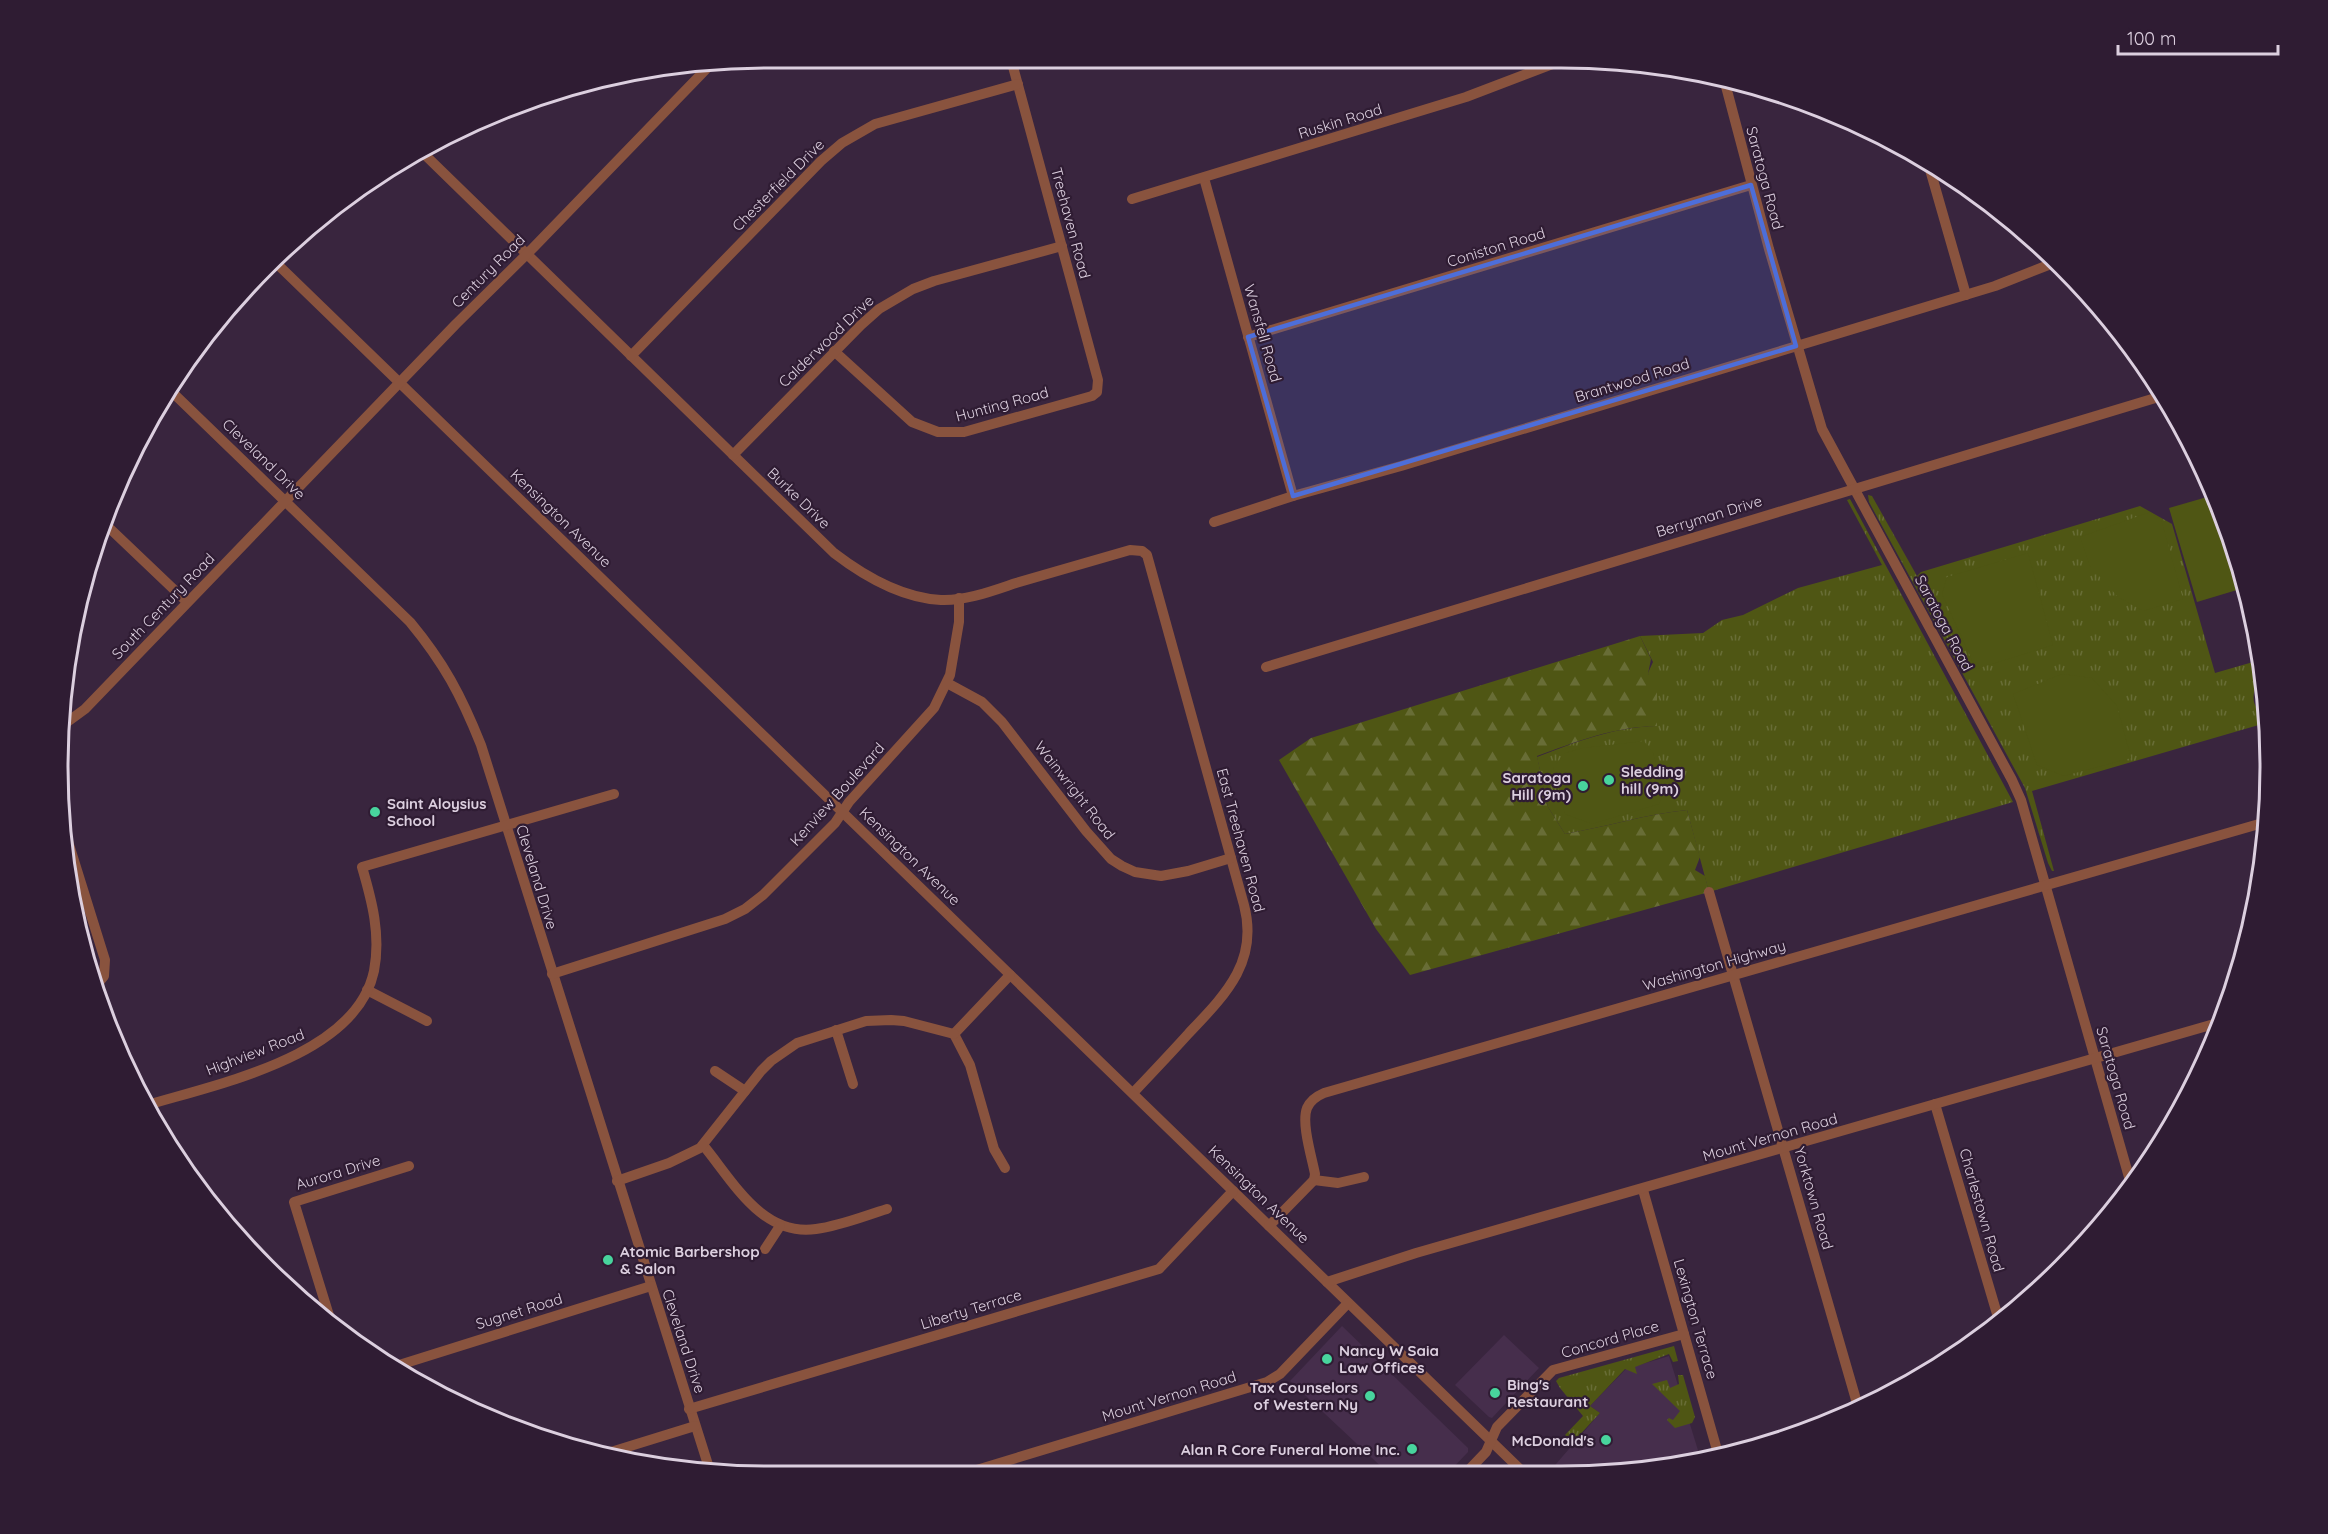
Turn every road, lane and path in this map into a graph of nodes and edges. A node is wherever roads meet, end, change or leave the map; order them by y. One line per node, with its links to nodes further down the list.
1 (1013, 68): 4 (street, Treehaven Road)
2 (1542, 68): 8 (street, Ruskin Road)
3 (705, 70): 12 (street, Century Road)
4 (1018, 84): 11 (street, Treehaven Road); 19 (street, Chesterfield Drive)
5 (1726, 87): 9 (street, Saratoga Road)
6 (426, 156): 12 (street, Burke Drive)
7 (1931, 173): 15 (street)
8 (1204, 177): 10 (street, Ruskin Road); 16 (street, Wansfell Road)
9 (1751, 185): 16 (street, Coniston Road); 17 (street, Saratoga Road)
10 (1132, 199)
11 (1062, 246): 18 (street, Calderwood Drive); 21 (street, Treehaven Road)
12 (527, 254): 19 (street, Burke Drive); 20 (street, Century Road)
13 (2048, 265): 15 (street, Brantwood Road)
14 (279, 266): 20 (street, Kensington Avenue)
15 (1966, 295): 17 (street, Brantwood Road)
16 (1248, 337): 26 (street, Wansfell Road)
17 (1796, 346): 25 (street, Saratoga Road); 26 (street, Brantwood Road)
18 (834, 351): 21 (street, Hunting Road); 24 (street, Calderwood Drive)
19 (631, 356): 24 (street, Burke Drive)
20 (400, 383): 27 (street, Century Road); 37 (street, Kensington Avenue)
21 (1097, 392)
22 (175, 395): 27 (street, Cleveland Drive)
23 (2155, 398): 25 (street, Berryman Drive)
24 (733, 455): 30 (street, Burke Drive)
25 (1854, 489): 33 (street, Berryman Drive); 42 (street, Saratoga Road)
26 (1293, 496): 28 (street, Brantwood Road)
27 (286, 501): 31 (street, South Century Road); 39 (street, Cleveland Drive)
28 (1215, 522)
29 (110, 529): 31 (street)
30 (959, 598): 32 (street, Burke Drive); 34 (street, Kenview Boulevard)
31 (187, 602): 35 (street, South Century Road)
32 (1177, 665): 40 (street, East Treehaven Road)
33 (1266, 667)
34 (947, 683): 37 (street, Kenview Boulevard); 40 (street, Wainwright Road)
35 (69, 721)
36 (614, 794): 39 (street)
37 (842, 812): 44 (street, Kenview Boulevard); 46 (street, Kensington Avenue)
38 (2258, 824): 42 (street, Washington Highway)
39 (506, 827): 44 (street, Cleveland Drive); 48 (street, Highview Road)
40 (1231, 858): 57 (street, East Treehaven Road)
41 (77, 880): 47 (street)
42 (2045, 886): 45 (street, Washington Highway); 53 (street, Saratoga Road)
43 (1709, 892): 45 (street, Yorktown Road)
44 (552, 974): 67 (street, Cleveland Drive)
45 (1734, 974): 61 (street, Yorktown Road); 66 (street, Washington Highway)
46 (1010, 975): 52 (street); 57 (street, Kensington Avenue)
47 (101, 980)
48 (367, 990): 49 (street); 58 (street, Highview Road)
49 (428, 1021)
50 (2211, 1025): 53 (street, Mount Vernon Road)
51 (836, 1030): 52 (street); 55 (street); 56 (street)
52 (954, 1034): 63 (street)
53 (2095, 1058): 59 (street, Mount Vernon Road); 64 (street, Saratoga Road)
54 (715, 1071): 56 (street)
55 (852, 1084)
56 (745, 1091): 60 (street)
57 (1133, 1093): 69 (street, Kensington Avenue)
58 (154, 1103)
59 (1935, 1104): 61 (street, Mount Vernon Road); 78 (street, Charlestown Road)
60 (703, 1145): 67 (street); 71 (street)
61 (1784, 1148): 68 (street, Mount Vernon Road); 81 (street, Yorktown Road)
62 (409, 1166): 77 (street, Aurora Drive)
63 (1005, 1168)
64 (2129, 1176)
65 (1364, 1177): 66 (street)
66 (1314, 1180): 72 (street)
67 (617, 1181): 75 (street, Cleveland Drive)
68 (1643, 1190): 74 (street, Mount Vernon Road); 79 (street, Lexington Terrace)
69 (1233, 1191): 72 (street, Kensington Avenue); 82 (street, Liberty Terrace)
70 (887, 1209): 71 (street)
71 (780, 1226): 73 (street)
72 (1269, 1226): 74 (street, Kensington Avenue)
73 (765, 1249)
74 (1327, 1282): 76 (street, Kensington Avenue)
75 (651, 1286): 80 (street, Sugnet Road); 82 (street, Cleveland Drive)
76 (1348, 1303): 84 (street, Kensington Avenue); 88 (street, Mount Vernon Road)
77 (328, 1311)
78 (1997, 1314)
79 (1684, 1334): 84 (street, Concord Place); 85 (street, Lexington Terrace)
80 (402, 1364)
81 (1856, 1400)
82 (689, 1409): 83 (street, Cleveland Drive)
83 (695, 1426): 86 (street); 87 (street, Cleveland Drive)
84 (1491, 1441): 89 (street, Concord Place); 90 (street, Kensington Avenue)
85 (1717, 1449)
86 (617, 1450)
87 (708, 1464)
88 (990, 1466)
89 (1472, 1466)
90 (1517, 1466)

